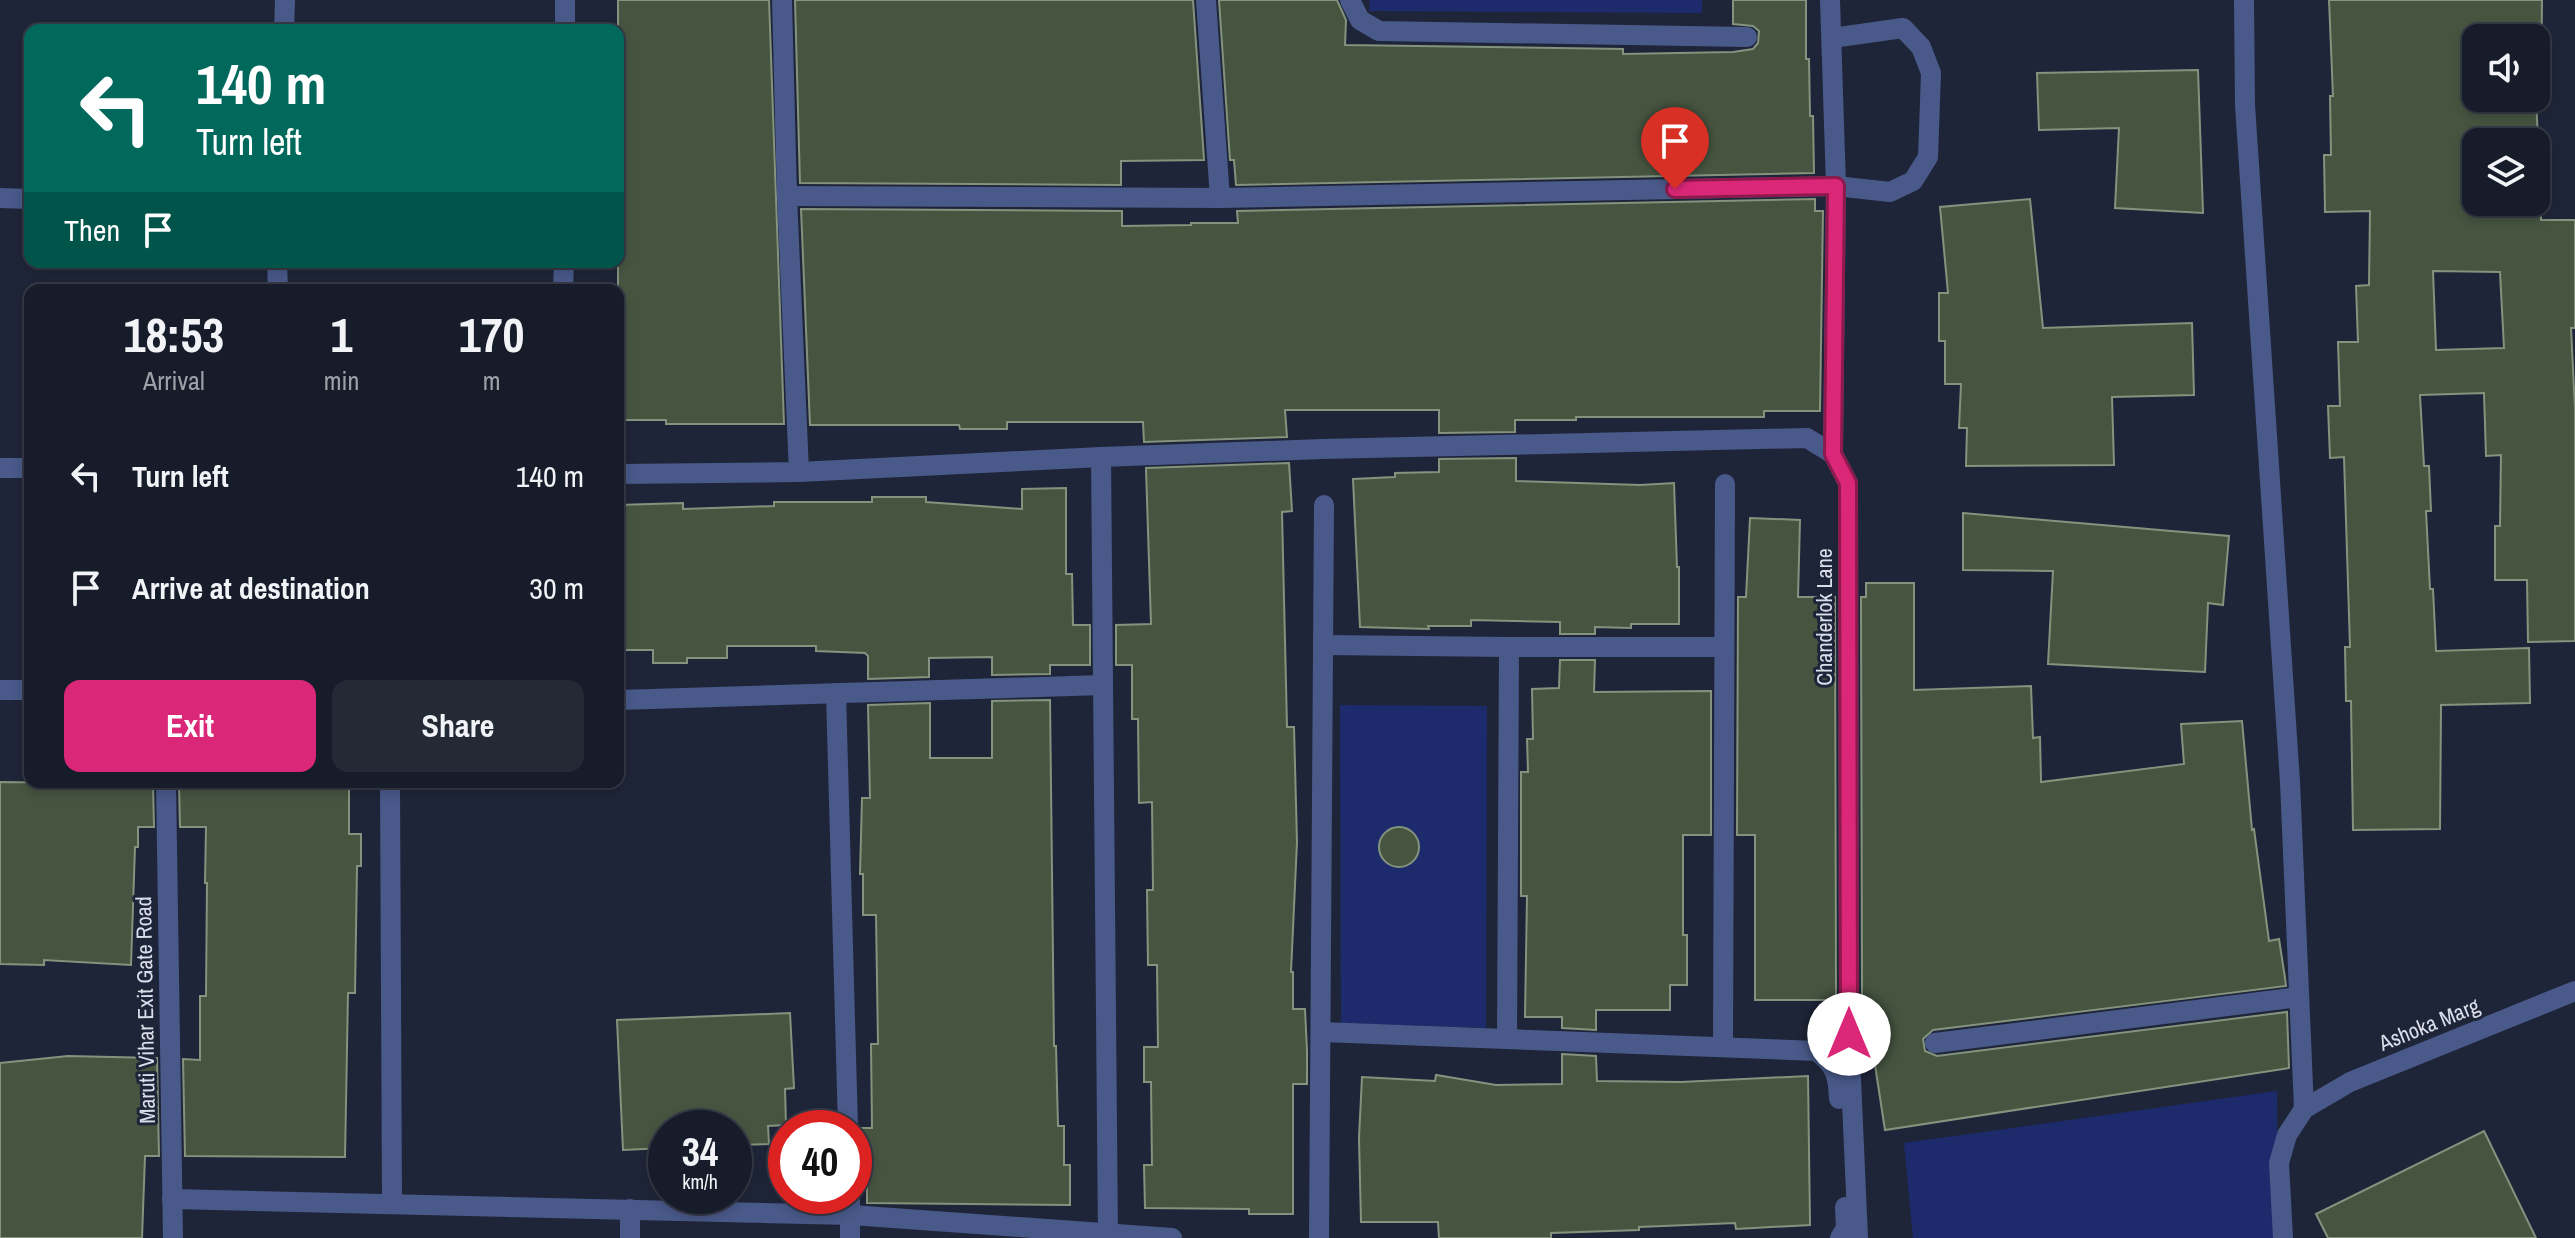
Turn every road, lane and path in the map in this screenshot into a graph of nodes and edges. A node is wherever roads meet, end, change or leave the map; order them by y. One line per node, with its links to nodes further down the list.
1 (285, 0): 8 (street)
2 (565, 0): 9 (street)
3 (782, 0): 13 (street)
4 (1206, 0): 15 (street)
5 (1350, 0): 10 (street)
6 (1830, 0): 11 (street, Chanderlok Lane)
7 (2244, 0): 36 (street)
8 (284, 24)
9 (565, 24)
10 (1747, 37)
11 (1832, 38): 12 (street, Chanderlok Lane); 12 (street)
12 (1836, 186): 15 (street); 17 (street, Chanderlok Lane)
13 (787, 196): 15 (street); 21 (street)
14 (0, 198): 16 (street)
15 (1220, 198)
16 (24, 199)
17 (1833, 454): 18 (street); 56 (street, Chanderlok Lane)
18 (1101, 457): 21 (street); 28 (street)
19 (0, 468): 20 (street)
20 (24, 468)
21 (799, 472): 22 (street)
22 (624, 474)
23 (1725, 484): 27 (street)
24 (1324, 505): 25 (street)
25 (1323, 645): 26 (street); 37 (street)
26 (1509, 647): 27 (street); 38 (street)
27 (1724, 647): 40 (street)
28 (1103, 685): 31 (street); 49 (street)
29 (0, 690): 30 (street)
30 (24, 690)
31 (836, 693): 32 (street); 42 (street)
32 (624, 700)
33 (166, 788): 43 (street, Maruti Vihar Exit Gate Road)
34 (390, 788): 44 (street)
35 (2575, 991): 41 (street, Ashoka Marg)
36 (2299, 997): 39 (street); 41 (street)
37 (1322, 1032): 38 (street); 54 (street)
38 (1507, 1039): 40 (street)
39 (1935, 1043)
40 (1723, 1047): 55 (street)
41 (2304, 1109): 57 (street)
42 (848, 1110)
43 (172, 1199): 44 (street); 50 (street, Maruti Vihar Exit Gate Road)
44 (392, 1203): 47 (street)
45 (768, 1206): 47 (street)
46 (872, 1208): 49 (street)
47 (630, 1209): 51 (street)
48 (850, 1214): 52 (street)
49 (1108, 1236): 53 (street)
50 (173, 1238)
51 (630, 1238)
52 (850, 1238)
53 (1172, 1238)
54 (1319, 1238)
55 (1840, 1238)
56 (1858, 1238)
57 (2283, 1238)

